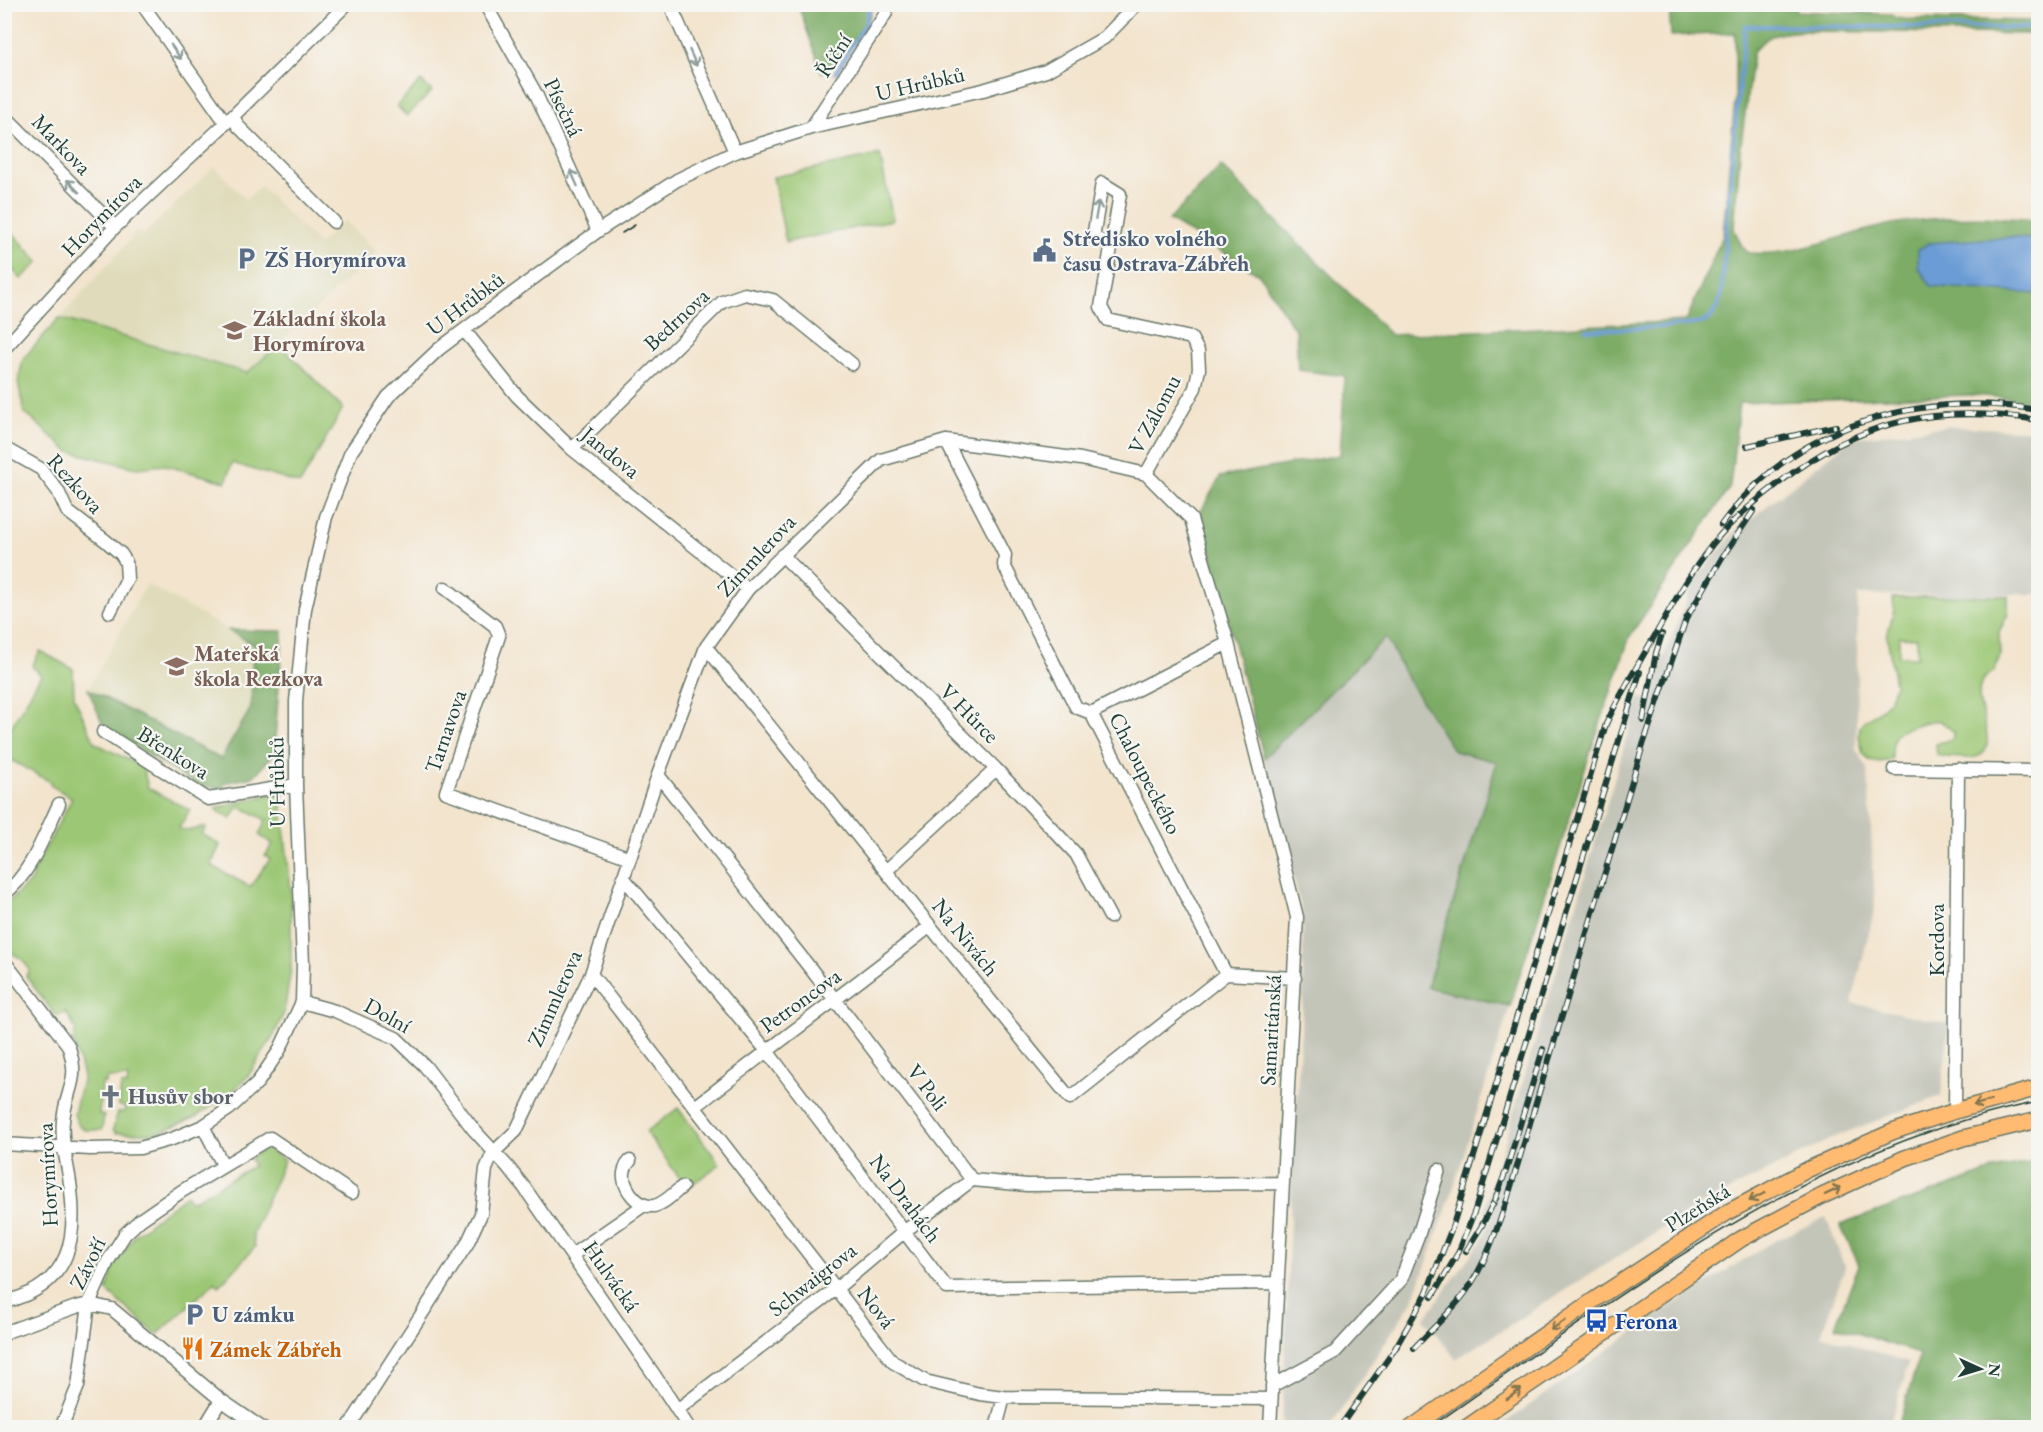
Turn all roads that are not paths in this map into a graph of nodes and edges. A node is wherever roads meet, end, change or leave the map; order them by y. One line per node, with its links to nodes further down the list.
1 (142, 4): 8 (street, one-way to 8)
2 (347, 4): 8 (street, Horymírova)
3 (485, 4): 13 (street, Písečná, one-way to 3)
4 (670, 4): 10 (street, one-way to 10)
5 (886, 4): 9 (street, Říční)
6 (1137, 4): 9 (street, U Hrůbků)
7 (4, 115): 12 (street, Markova, one-way to 7)
8 (229, 119): 11 (street); 12 (street, Horymírova)
9 (811, 128): 10 (street, U Hrůbků)
10 (735, 152): 13 (street, U Hrůbků)
11 (334, 222)
12 (115, 227): 16 (street, Horymírova)
13 (598, 231): 15 (street, U Hrůbků)
14 (1111, 244): 14 (street, V Zálomu, one-way to 14); 21 (street, V Zálomu)
15 (464, 330): 20 (street, Jandova); 35 (street, U Hrůbků)
16 (4, 349)
17 (852, 364): 20 (street, Bedrnova)
18 (946, 441): 21 (street, Zimmlerova); 22 (street, Zimmlerova); 28 (street, Chaloupeckého)
19 (4, 448): 25 (street, Rezkova)
20 (572, 449): 24 (street, Jandova)
21 (1146, 474): 26 (street)
22 (782, 555): 24 (street, Zimmlerova); 30 (street, V Hůrce)
23 (445, 588): 37 (street, Tarnavova)
24 (748, 589): 27 (street, Zimmlerova)
25 (110, 612)
26 (1228, 643): 28 (street); 46 (street, Samaritánská)
27 (706, 647): 34 (street, Zimmlerova); 38 (street, Na Nivách)
28 (1091, 713): 45 (street, Chaloupeckého)
29 (103, 732): 35 (street, Břenkova)
30 (996, 769): 38 (street); 41 (street, V Hůrce)
31 (1894, 769): 32 (street)
32 (1958, 769): 33 (street); 52 (street, Kordova)
33 (2038, 771)
34 (658, 775): 37 (street, Zimmlerova); 47 (street, V Poli)
35 (296, 785): 48 (street, U Hrůbků)
36 (59, 804): 40 (street)
37 (630, 858): 39 (street, Zimmlerova)
38 (886, 870): 42 (street, Na Nivách)
39 (623, 877): 44 (street, Zimmlerova); 49 (street, Na Drahách)
40 (4, 894)
41 (1110, 917)
42 (929, 927): 45 (street, Na Nivách); 47 (street, Petroncova)
43 (4, 961): 56 (street, Horymírova)
44 (591, 974): 51 (street, Nová); 57 (street, Zimmlerova)
45 (1226, 974): 46 (street)
46 (1295, 978): 62 (street, Samaritánská)
47 (836, 1001): 49 (street, Petroncova); 61 (street, V Poli)
48 (303, 1002): 54 (street); 57 (street, Dolní)
49 (767, 1051): 51 (street, Petroncova); 66 (street, Na Drahách)
50 (2038, 1088): 52 (main road, Plzeňská, one-way to 52)
51 (695, 1107): 69 (street, Nová)
52 (1955, 1110): 86 (main road, Plzeňská, one-way to 86)
53 (2038, 1120): 78 (main road, one-way to 53)
54 (203, 1126): 56 (street); 59 (street)
55 (4, 1144): 56 (street)
56 (64, 1146): 70 (street, Horymírova)
57 (494, 1153): 67 (street, Hulvácká); 82 (street)
58 (630, 1161): 65 (street)
59 (223, 1165): 64 (street, Závoří); 71 (street, Závoří)
60 (1438, 1170): 73 (street)
61 (972, 1180): 62 (street); 66 (street, Schwaigrova)
62 (1282, 1183): 68 (street, Samaritánská)
63 (682, 1187): 65 (street)
64 (352, 1193)
65 (644, 1205): 67 (street)
66 (905, 1231): 68 (street, Na Drahách); 69 (street, Schwaigrova)
67 (572, 1255): 77 (street, Hulvácká)
68 (1277, 1283): 73 (street, Samaritánská)
69 (836, 1289): 74 (street, Nová); 77 (street, Schwaigrova)
70 (4, 1302)
71 (89, 1304): 72 (street); 76 (street); 79 (street, Závoří)
72 (4, 1335)
73 (1272, 1386): 75 (street, Samaritánská)
74 (1004, 1397): 75 (street, Nová); 84 (street)
75 (1271, 1399): 85 (street, Samaritánská)
76 (221, 1400): 80 (street); 81 (street)
77 (677, 1410): 83 (street, Hulvácká)
78 (1491, 1411): 87 (main road); 88 (street)
79 (61, 1428)
80 (204, 1428)
81 (262, 1428)
82 (348, 1428)
83 (689, 1428)
84 (996, 1428)
85 (1270, 1428)
86 (1411, 1428)
87 (1466, 1428)
88 (1484, 1428)

